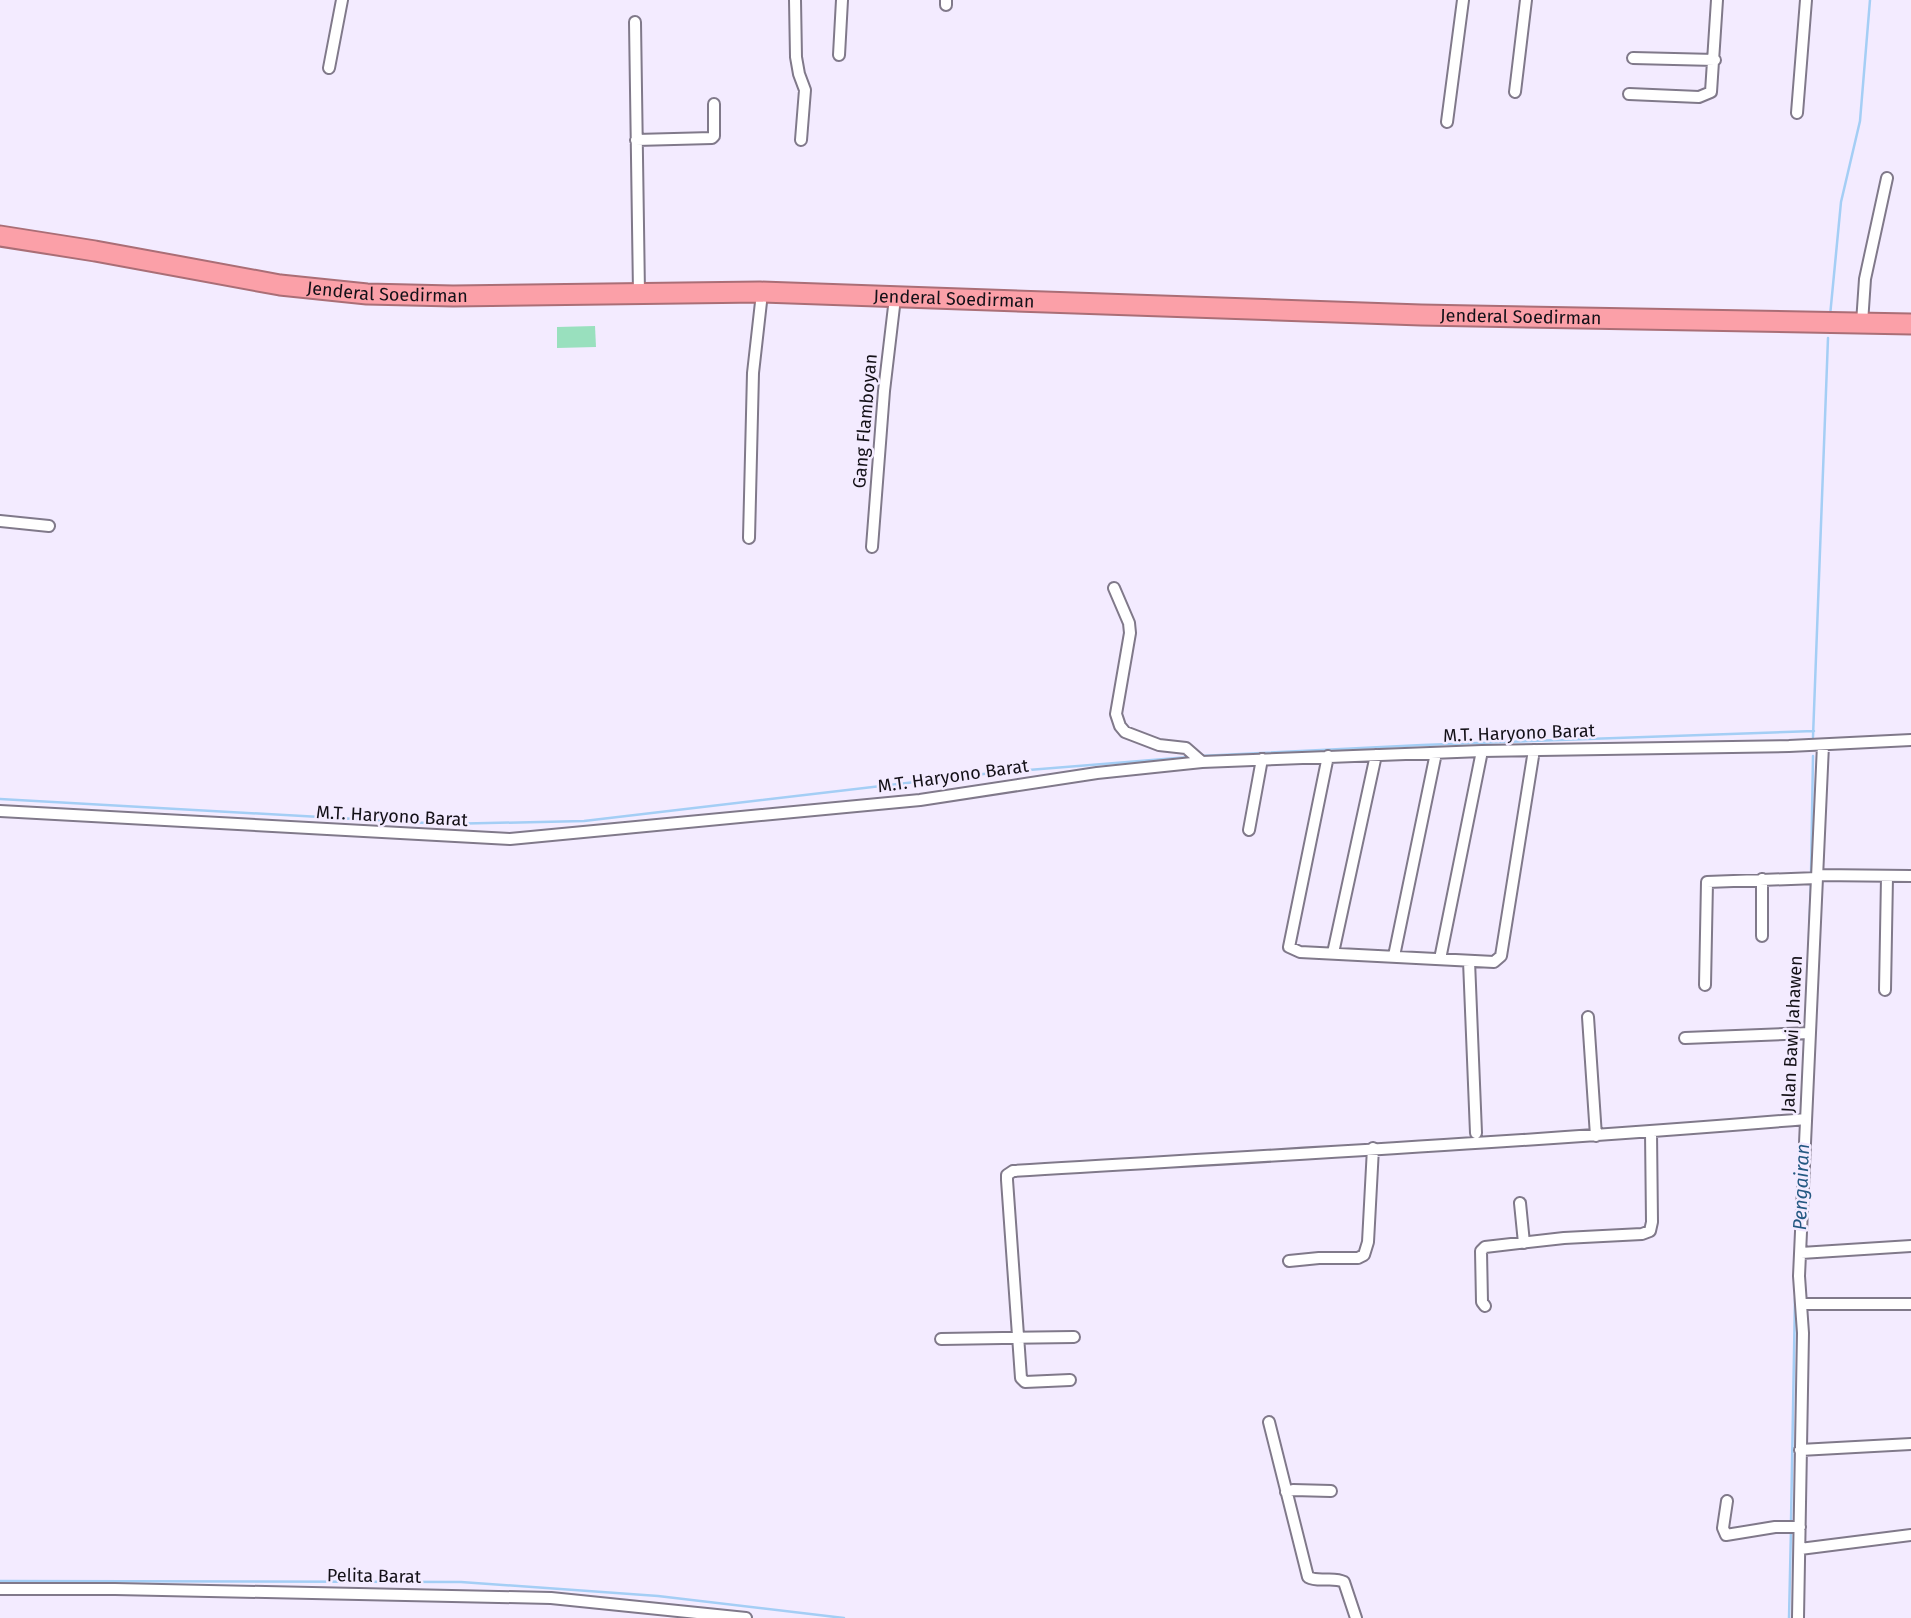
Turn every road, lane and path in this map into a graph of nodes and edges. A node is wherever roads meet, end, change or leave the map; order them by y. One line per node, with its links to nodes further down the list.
1 (342, 0): 12 (street)
2 (795, 0): 19 (street)
3 (842, 0): 9 (street)
4 (1463, 0): 17 (street)
5 (1526, 0): 13 (street)
6 (1717, 0): 11 (street)
7 (1807, 0): 16 (street)
8 (635, 22): 18 (street)
9 (839, 55)
10 (1633, 58): 11 (street)
11 (1715, 60): 14 (street)
12 (329, 68)
13 (1515, 92)
14 (1629, 94)
15 (714, 104): 18 (street)
16 (1797, 113)
17 (1447, 122)
18 (636, 140): 23 (street)
19 (801, 140)
20 (1887, 178): 26 (street)
21 (0, 236): 23 (highway, Jenderal Soedirman)
22 (0, 246): 24 (highway, Jenderal Soedirman)
23 (639, 293): 25 (highway, Jenderal Soedirman)
24 (761, 302): 25 (highway, Jenderal Soedirman); 32 (street)
25 (895, 302): 28 (highway, Jenderal Soedirman); 33 (street, Gang Flamboyan)
26 (1862, 323): 27 (highway, Jenderal Soedirman); 28 (highway, Jenderal Soedirman)
27 (1911, 324)
28 (1693, 325): 29 (highway, Jenderal Soedirman)
29 (1911, 334)
30 (0, 521): 31 (street)
31 (49, 526)
32 (749, 538)
33 (872, 547)
34 (1114, 587): 43 (street)
35 (1911, 740): 36 (street, M.T. Haryono Barat)
36 (1823, 745): 37 (street, M.T. Haryono Barat); 47 (street, Jalan Bawi Jahawen)
37 (1534, 750): 38 (street, M.T. Haryono Barat); 54 (street)
38 (1482, 751): 39 (street, M.T. Haryono Barat); 53 (street)
39 (1436, 753): 40 (street, M.T. Haryono Barat); 52 (street)
40 (1376, 755): 41 (street, M.T. Haryono Barat); 51 (street)
41 (1328, 756): 42 (street, M.T. Haryono Barat); 51 (street)
42 (1262, 758): 43 (street, M.T. Haryono Barat); 45 (street)
43 (1202, 762): 44 (street, M.T. Haryono Barat)
44 (0, 811)
45 (1249, 830)
46 (1911, 876): 48 (street)
47 (1818, 877): 48 (street); 49 (street); 58 (street, Jalan Bawi Jahawen)
48 (1887, 877): 56 (street)
49 (1762, 879): 50 (street); 55 (street)
50 (1762, 936)
51 (1333, 953): 52 (street)
52 (1394, 956): 53 (street)
53 (1440, 959): 54 (street)
54 (1469, 961): 62 (street)
55 (1705, 985)
56 (1885, 990)
57 (1588, 1017): 63 (street)
58 (1810, 1034): 59 (street); 60 (street, Jalan Bawi Jahawen)
59 (1685, 1038)
60 (1806, 1119): 61 (street); 68 (street, Jalan Bawi Jahawen)
61 (1651, 1132): 63 (street); 66 (street)
62 (1476, 1133)
63 (1595, 1136): 64 (street)
64 (1373, 1149): 69 (street); 73 (street)
65 (1520, 1203): 66 (street)
66 (1524, 1243): 72 (street)
67 (1911, 1246): 68 (street)
68 (1801, 1252): 70 (street, Jalan Bawi Jahawen)
69 (1289, 1261)
70 (1802, 1304): 71 (street); 79 (street, Jalan Bawi Jahawen)
71 (1911, 1304)
72 (1485, 1306)
73 (1019, 1337): 74 (street); 75 (street); 76 (street)
74 (1074, 1337)
75 (941, 1339)
76 (1070, 1380)
77 (1269, 1422): 81 (street)
78 (1911, 1444): 79 (street)
79 (1800, 1450): 83 (street, Jalan Bawi Jahawen)
80 (1331, 1491): 81 (street)
81 (1286, 1492): 88 (street)
82 (1727, 1501): 83 (street)
83 (1800, 1527): 85 (street, Jalan Bawi Jahawen)
84 (1911, 1535): 85 (street)
85 (1800, 1549): 89 (street, Jalan Bawi Jahawen)
86 (0, 1589): 87 (street, Pelita Barat)
87 (746, 1618)
88 (1356, 1618)
89 (1798, 1618)

